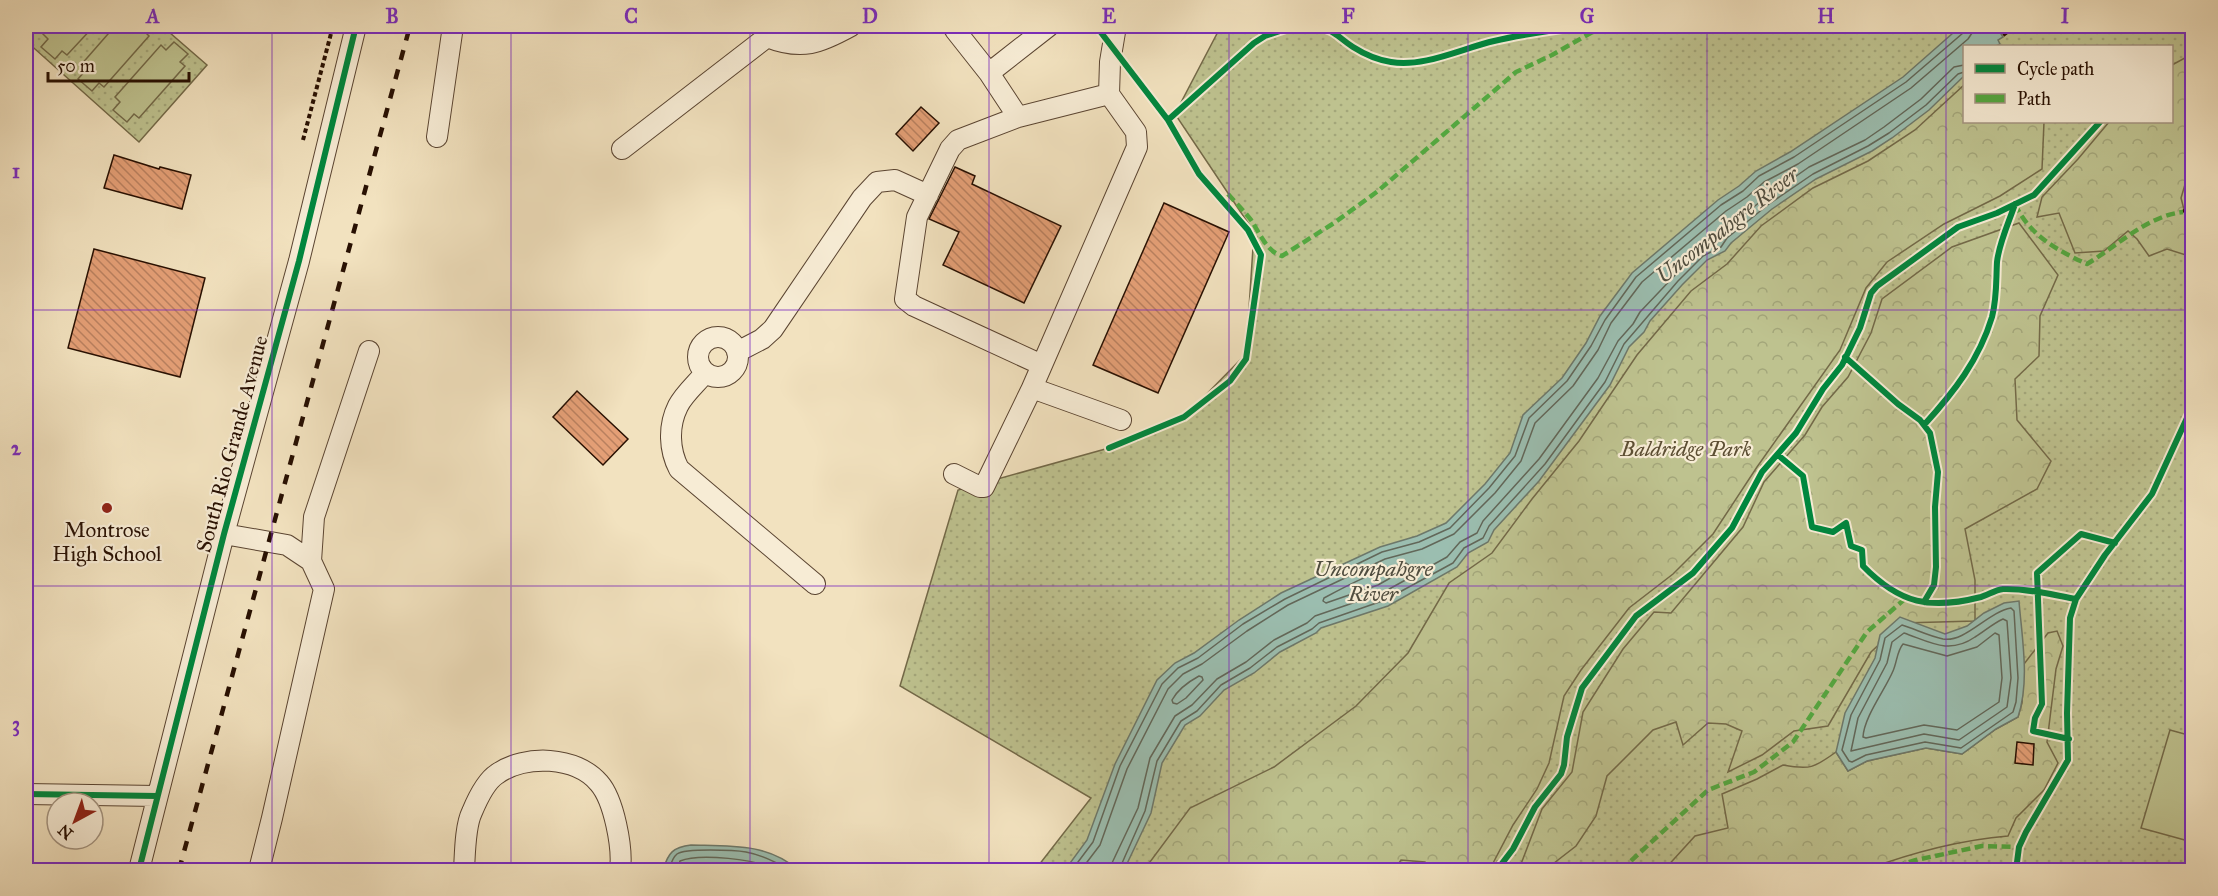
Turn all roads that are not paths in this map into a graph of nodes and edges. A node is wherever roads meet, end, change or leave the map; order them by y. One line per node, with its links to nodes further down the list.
1 (356, 26): 21 (street, South Rio Grande Avenue)
2 (453, 26): 11 (street)
3 (851, 26): 7 (street)
4 (1049, 26): 8 (street)
5 (1116, 26): 9 (street)
6 (955, 27): 8 (street)
7 (766, 31): 12 (street)
8 (989, 73): 10 (street)
9 (1109, 94): 10 (street); 16 (street)
10 (1018, 117): 13 (street)
11 (437, 137)
12 (622, 149)
13 (928, 195): 15 (street); 16 (street)
14 (369, 351): 22 (street)
15 (737, 352): 17 (street); 17 (street)
16 (1042, 365): 18 (street)
17 (705, 373): 23 (street)
18 (1032, 388): 19 (street); 20 (street)
19 (1121, 420)
20 (954, 474)
21 (224, 534): 22 (street); 25 (street, South Rio Grande Avenue)
22 (311, 561): 27 (street)
23 (815, 584)
24 (26, 794): 25 (street)
25 (157, 796): 26 (street, South Rio Grande Avenue)
26 (139, 870)
27 (259, 870)
28 (464, 870): 29 (street)
29 (620, 870)

